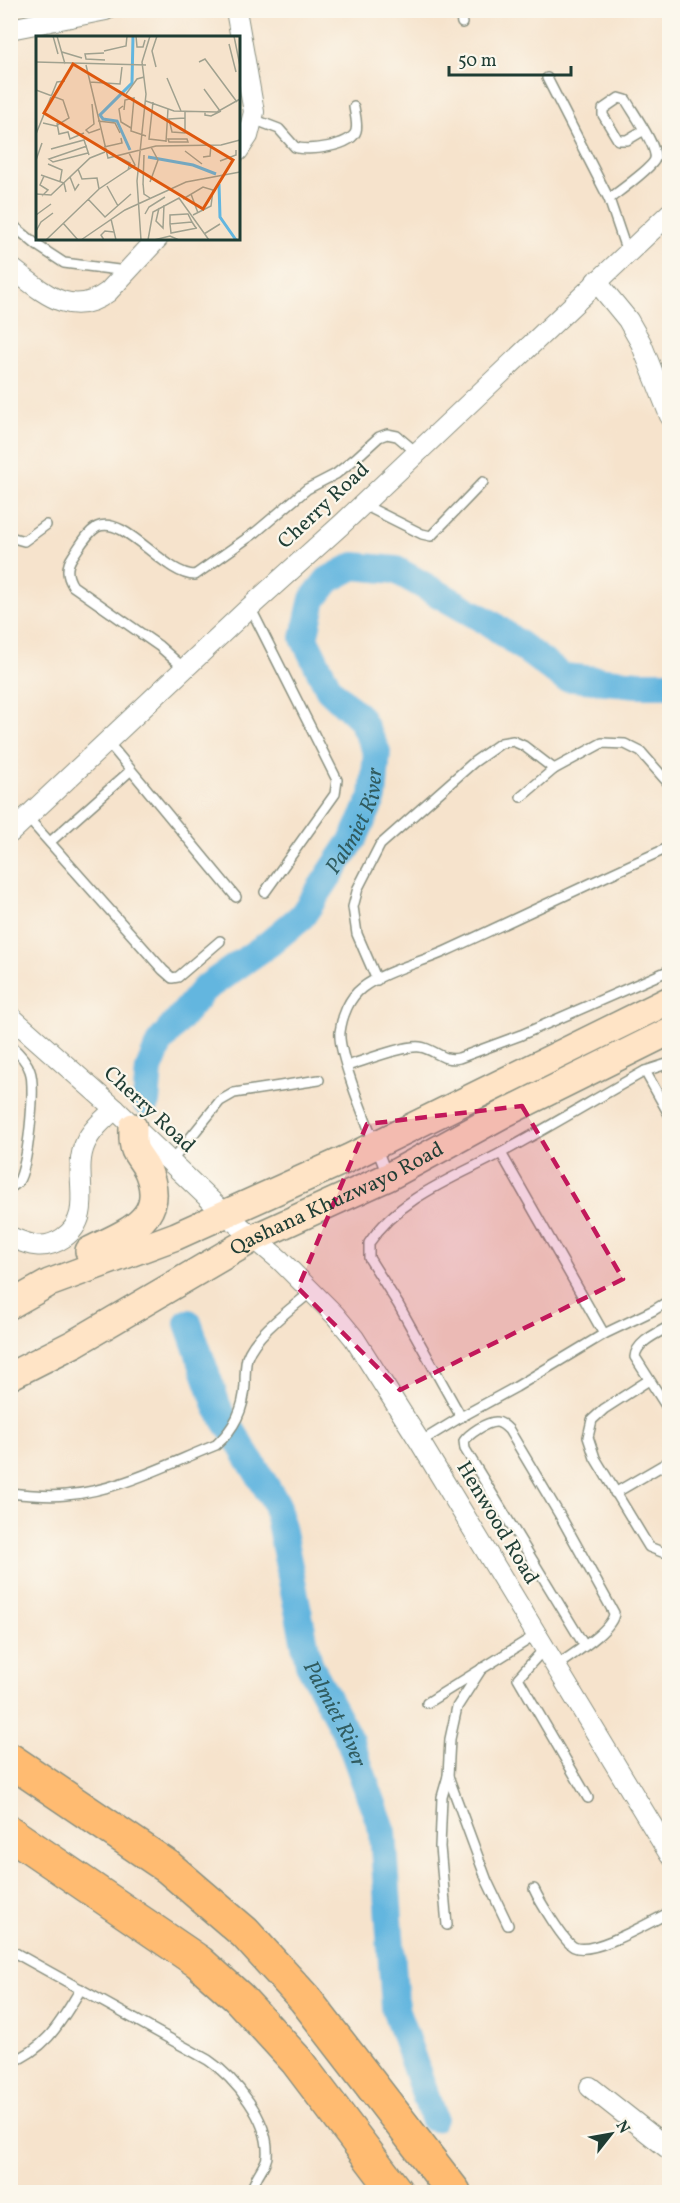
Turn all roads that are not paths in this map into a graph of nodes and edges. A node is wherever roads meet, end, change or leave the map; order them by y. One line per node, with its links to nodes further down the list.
1 (106, 10): 5 (street)
2 (236, 10): 8 (street)
3 (459, 10): 4 (lane)
4 (462, 23)
5 (10, 29)
6 (547, 78): 11 (lane)
7 (354, 107): 8 (lane)
8 (253, 119): 10 (street)
9 (644, 130): 9 (lane); 11 (lane)
10 (240, 148)
11 (609, 200): 15 (lane)
12 (669, 213): 15 (street, Cherry Road)
13 (10, 223): 17 (lane)
14 (156, 240): 17 (street)
15 (627, 252): 18 (street, Cherry Road)
16 (10, 267): 17 (street)
17 (127, 271)
18 (596, 281): 19 (street); 20 (street, Cherry Road)
19 (669, 417)
20 (417, 452): 22 (street, Cherry Road); 26 (lane)
21 (483, 482): 22 (lane)
22 (362, 504): 25 (street, Cherry Road)
23 (46, 525): 24 (lane)
24 (10, 537)
25 (250, 607): 26 (street, Cherry Road); 36 (lane)
26 (185, 669): 27 (street, Cherry Road)
27 (107, 741): 29 (lane); 32 (street, Cherry Road)
28 (554, 769): 30 (lane); 31 (lane); 40 (lane)
29 (130, 771): 34 (lane); 37 (lane)
30 (669, 785)
31 (521, 797)
32 (27, 817): 33 (street, Cherry Road); 34 (lane)
33 (10, 833)
34 (50, 842): 38 (lane)
35 (669, 847): 40 (lane)
36 (265, 892)
37 (236, 897)
38 (220, 941)
39 (669, 970): 46 (lane)
40 (377, 980): 46 (lane)
41 (669, 1000): 51 (main road, Qashana Khuzwayo Road)
42 (10, 1016): 50 (street, Cherry Road)
43 (669, 1031): 54 (main road, Qashana Khuzwayo Road)
44 (10, 1045): 55 (lane)
45 (669, 1063): 47 (lane)
46 (347, 1066): 51 (lane)
47 (645, 1071): 49 (lane); 52 (lane)
48 (319, 1080): 53 (lane)
49 (669, 1116)
50 (124, 1118): 53 (street, Cherry Road); 57 (street); 59 (main road)
51 (376, 1145): 54 (lane); 56 (main road, Qashana Khuzwayo Road)
52 (501, 1153): 64 (lane); 68 (lane)
53 (170, 1163): 56 (street, Cherry Road)
54 (387, 1177): 58 (main road, Qashana Khuzwayo Road)
55 (10, 1188)
56 (224, 1213): 58 (street, Cherry Road); 59 (main road, Qashana Khuzwayo Road)
57 (10, 1237)
58 (254, 1238): 60 (street, Henwood Road); 65 (main road, Qashana Khuzwayo Road)
59 (49, 1283): 62 (main road, Qashana Khuzwayo Road)
60 (311, 1292): 69 (street, Henwood Road); 71 (lane)
61 (669, 1300): 64 (lane)
62 (10, 1305)
63 (669, 1326): 66 (lane)
64 (604, 1334): 68 (lane)
65 (10, 1376)
66 (649, 1380): 67 (lane); 72 (lane)
67 (669, 1412)
68 (461, 1417): 69 (lane)
69 (420, 1442): 74 (street, Henwood Road)
70 (669, 1461): 72 (lane)
71 (10, 1493)
72 (615, 1493): 73 (lane)
73 (669, 1551)
74 (540, 1642): 76 (street, Henwood Road); 77 (lane); 81 (lane)
75 (584, 1645): 75 (lane); 76 (lane)
76 (555, 1667): 83 (street, Henwood Road)
77 (482, 1668): 78 (lane); 80 (lane)
78 (428, 1703)
79 (10, 1760): 95 (highway)
80 (448, 1776): 86 (lane); 87 (lane)
81 (588, 1798)
82 (10, 1833): 94 (highway)
83 (669, 1855)
84 (534, 1889): 85 (lane)
85 (669, 1912)
86 (447, 1925)
87 (508, 1925)
88 (10, 1950): 89 (lane)
89 (81, 1989): 90 (lane); 93 (lane)
90 (10, 2063)
91 (590, 2087): 92 (street)
92 (669, 2150)
93 (248, 2193)
94 (396, 2193)
95 (454, 2193)

